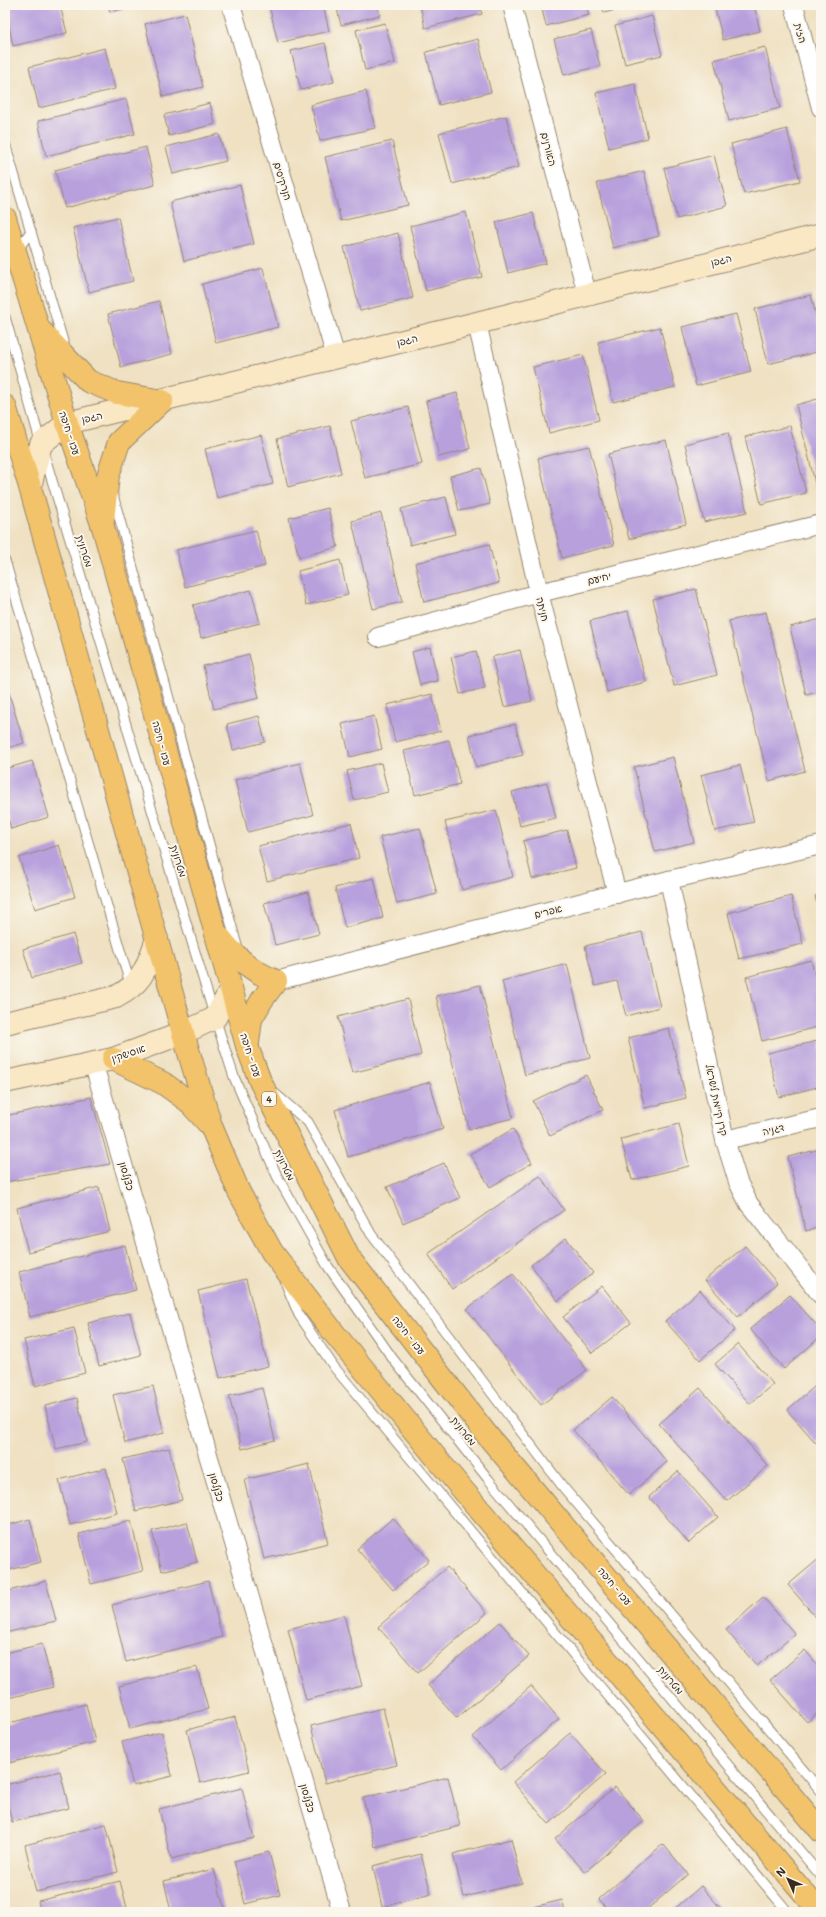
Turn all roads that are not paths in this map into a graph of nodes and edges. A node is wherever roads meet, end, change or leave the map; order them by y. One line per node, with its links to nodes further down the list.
1 (230, 5): 14 (street, הנרקיסים)
2 (512, 5): 10 (street, האורנים)
3 (794, 5): 4 (street, הזית)
4 (821, 108)
5 (5, 143): 7 (lane)
6 (5, 218): 9 (highway, עכו - חיפה / 4)
7 (32, 231): 9 (lane); 15 (lane)
8 (821, 235): 10 (street, הגפן)
9 (16, 253): 13 (highway, עכו - חיפה / 4)
10 (587, 294): 12 (street, הגפן)
11 (5, 317): 19 (lane, מטרונית)
12 (477, 323): 14 (street, הגפן); 25 (street, חניתה)
13 (38, 328): 15 (highway); 18 (highway, עכו - חיפה / 4)
14 (336, 357): 16 (street, הגפן)
15 (68, 361): 16 (highway)
16 (162, 401): 18 (street, הגפן); 20 (highway)
17 (5, 406): 21 (highway)
18 (67, 423): 19 (street, הגפן); 23 (highway, עכו - חיפה / 4)
19 (41, 444): 21 (street); 36 (lane, מטרונית)
20 (108, 476): 23 (highway); 32 (lane)
21 (30, 487): 31 (highway)
22 (821, 524): 25 (street, יחיעם)
23 (103, 527): 30 (highway, עכו - חיפה / 4)
24 (5, 561): 34 (lane)
25 (539, 593): 26 (street, יחיעם); 29 (street, חניתה)
26 (378, 637)
27 (821, 845): 28 (street, אפרים)
28 (669, 880): 29 (street, אפרים); 45 (street, קרן קיימת לישראל)
29 (617, 894): 33 (street, אפרים)
30 (214, 930): 32 (highway); 35 (highway, עכו - חיפה / 4)
31 (157, 939): 34 (street); 38 (highway)
32 (241, 960): 33 (highway)
33 (276, 981): 39 (highway)
34 (131, 989): 37 (street)
35 (231, 989): 36 (street); 39 (highway, עכו - חיפה / 4)
36 (215, 1018): 38 (street, אוסישקין); 50 (lane, מטרונית)
37 (5, 1023)
38 (183, 1033): 40 (street, אוסישקין); 44 (highway)
39 (247, 1046): 41 (highway, עכו - חיפה / 4)
40 (103, 1061): 42 (street, אוסישקין); 44 (highway); 51 (street, כצנלסון)
41 (260, 1081): 48 (lane); 49 (highway, עכו - חיפה / 4)
42 (5, 1082)
43 (821, 1118): 45 (street, דגניה)
44 (211, 1126): 46 (highway)
45 (725, 1140): 47 (street, קרן קיימת לישראל)
46 (272, 1252): 52 (lane); 53 (highway)
47 (821, 1295)
48 (821, 1791)
49 (821, 1830)
50 (821, 1876)
51 (342, 1912)
52 (788, 1912)
53 (820, 1912)

